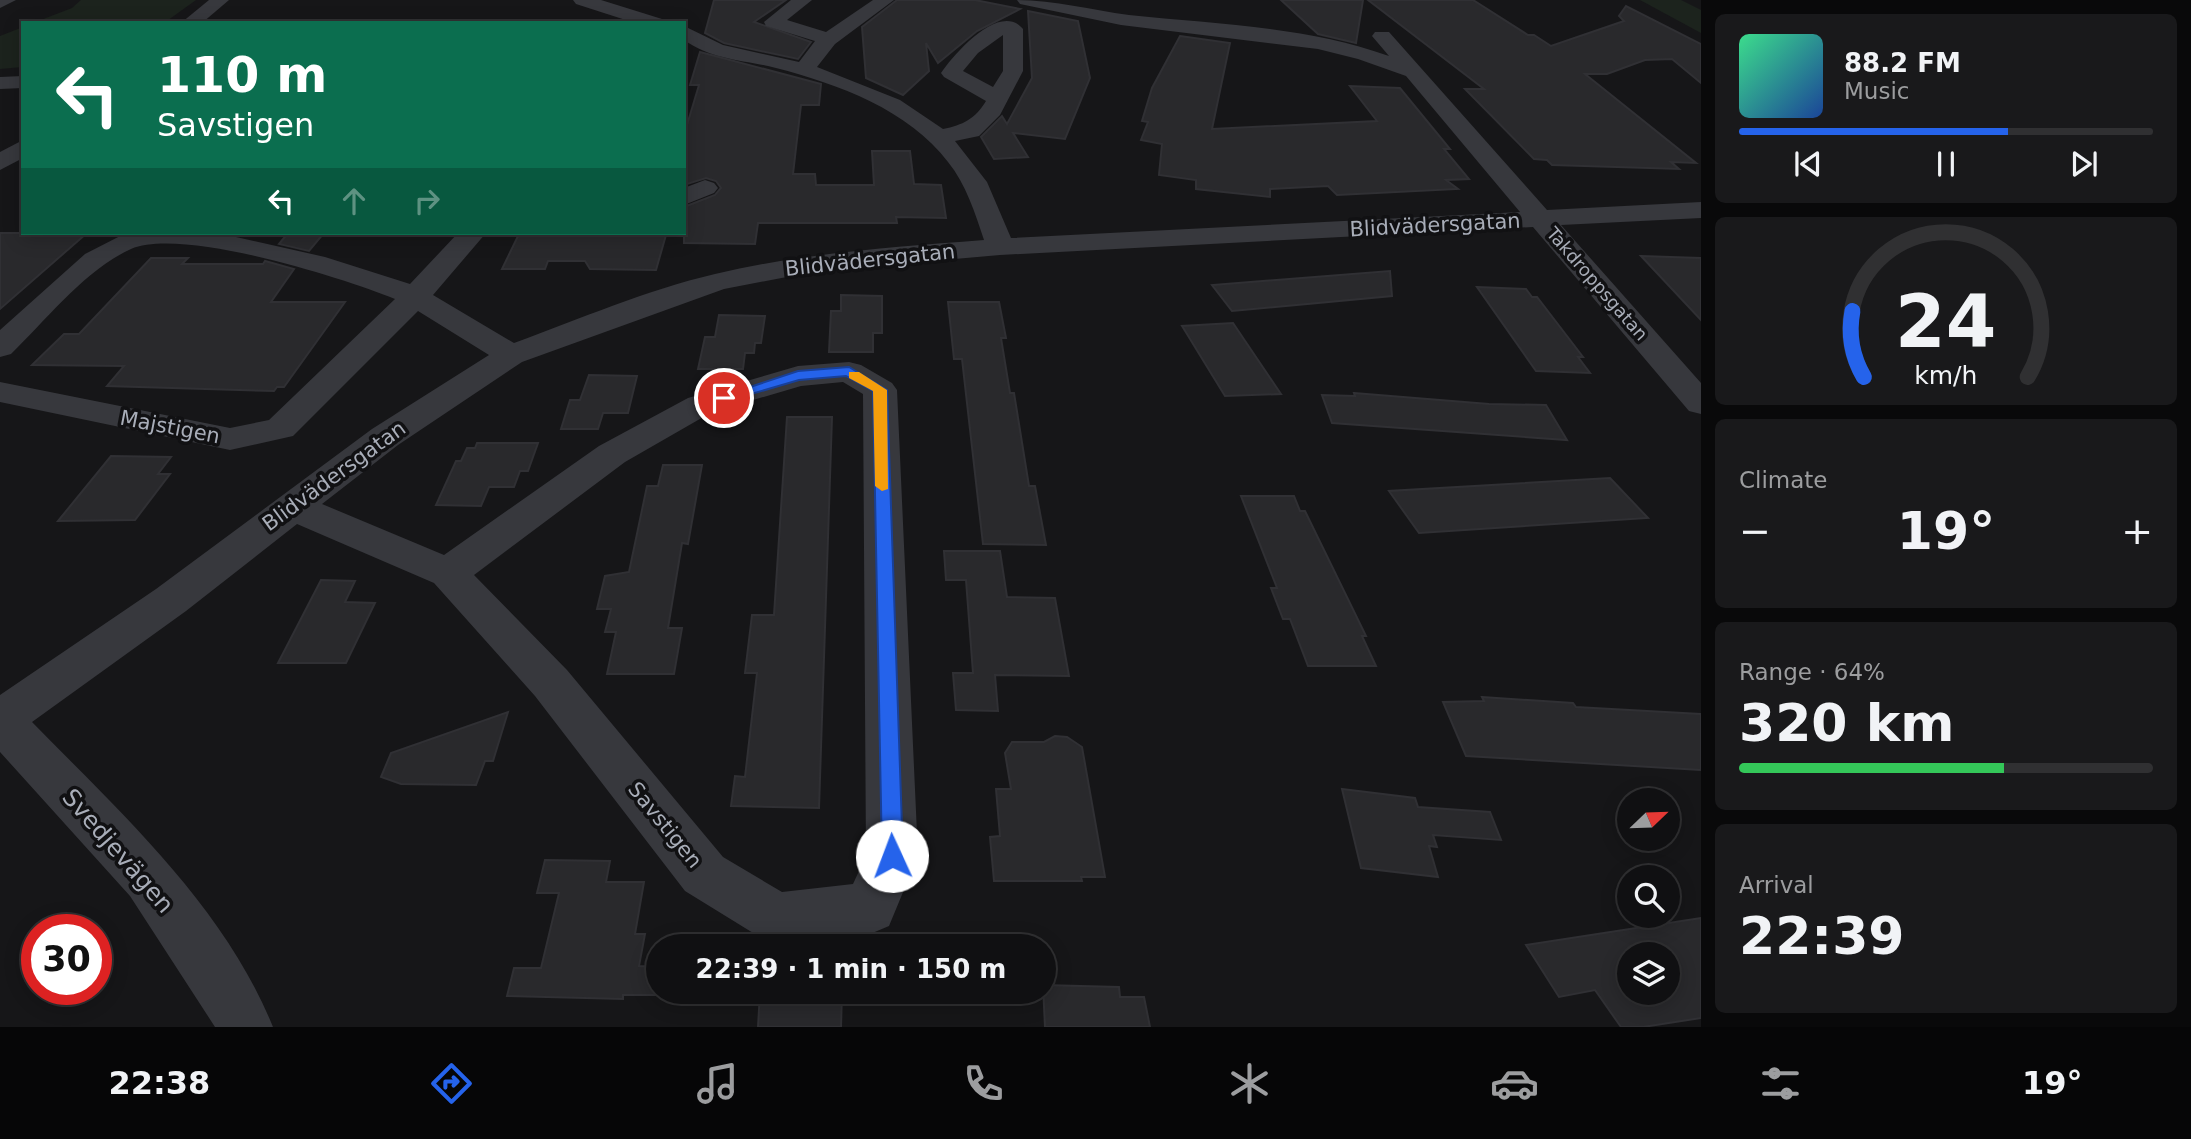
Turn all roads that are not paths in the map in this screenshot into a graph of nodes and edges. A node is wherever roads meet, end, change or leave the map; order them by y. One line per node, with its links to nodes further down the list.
1 (7, 0): 7 (street)
2 (220, 0): 9 (street)
3 (582, 0): 8 (street)
4 (803, 0): 13 (street)
5 (885, 0): 13 (street)
6 (1027, 0): 15 (street)
7 (0, 3)
8 (615, 4): 10 (street)
9 (193, 21)
10 (650, 21)
11 (686, 33): 14 (street)
12 (1382, 36): 15 (street, Takdroppsgatan)
13 (830, 38): 14 (street)
14 (805, 70): 19 (street)
15 (1415, 73): 23 (street, Takdroppsgatan)
16 (21, 82): 17 (street)
17 (0, 83)
18 (998, 98): 19 (street)
19 (937, 137): 25 (street)
20 (21, 148): 21 (street)
21 (0, 163)
22 (1701, 210): 23 (street, Blidvädersgatan)
23 (1541, 219): 25 (street, Blidvädersgatan); 30 (street, Takdroppsgatan)
24 (471, 235): 26 (street, Majstigen)
25 (1000, 247): 28 (street, Blidvädersgatan)
26 (415, 297): 27 (street); 28 (street); 29 (street, Majstigen)
27 (0, 347)
28 (511, 355): 31 (street, Blidvädersgatan)
29 (0, 392)
30 (1701, 404)
31 (291, 506): 32 (street, Savstigen); 33 (street, Blidvädersgatan)
32 (447, 573): 32 (street, Savstigen)
33 (0, 720): 34 (street, Svedjevägen)
34 (230, 1019)

